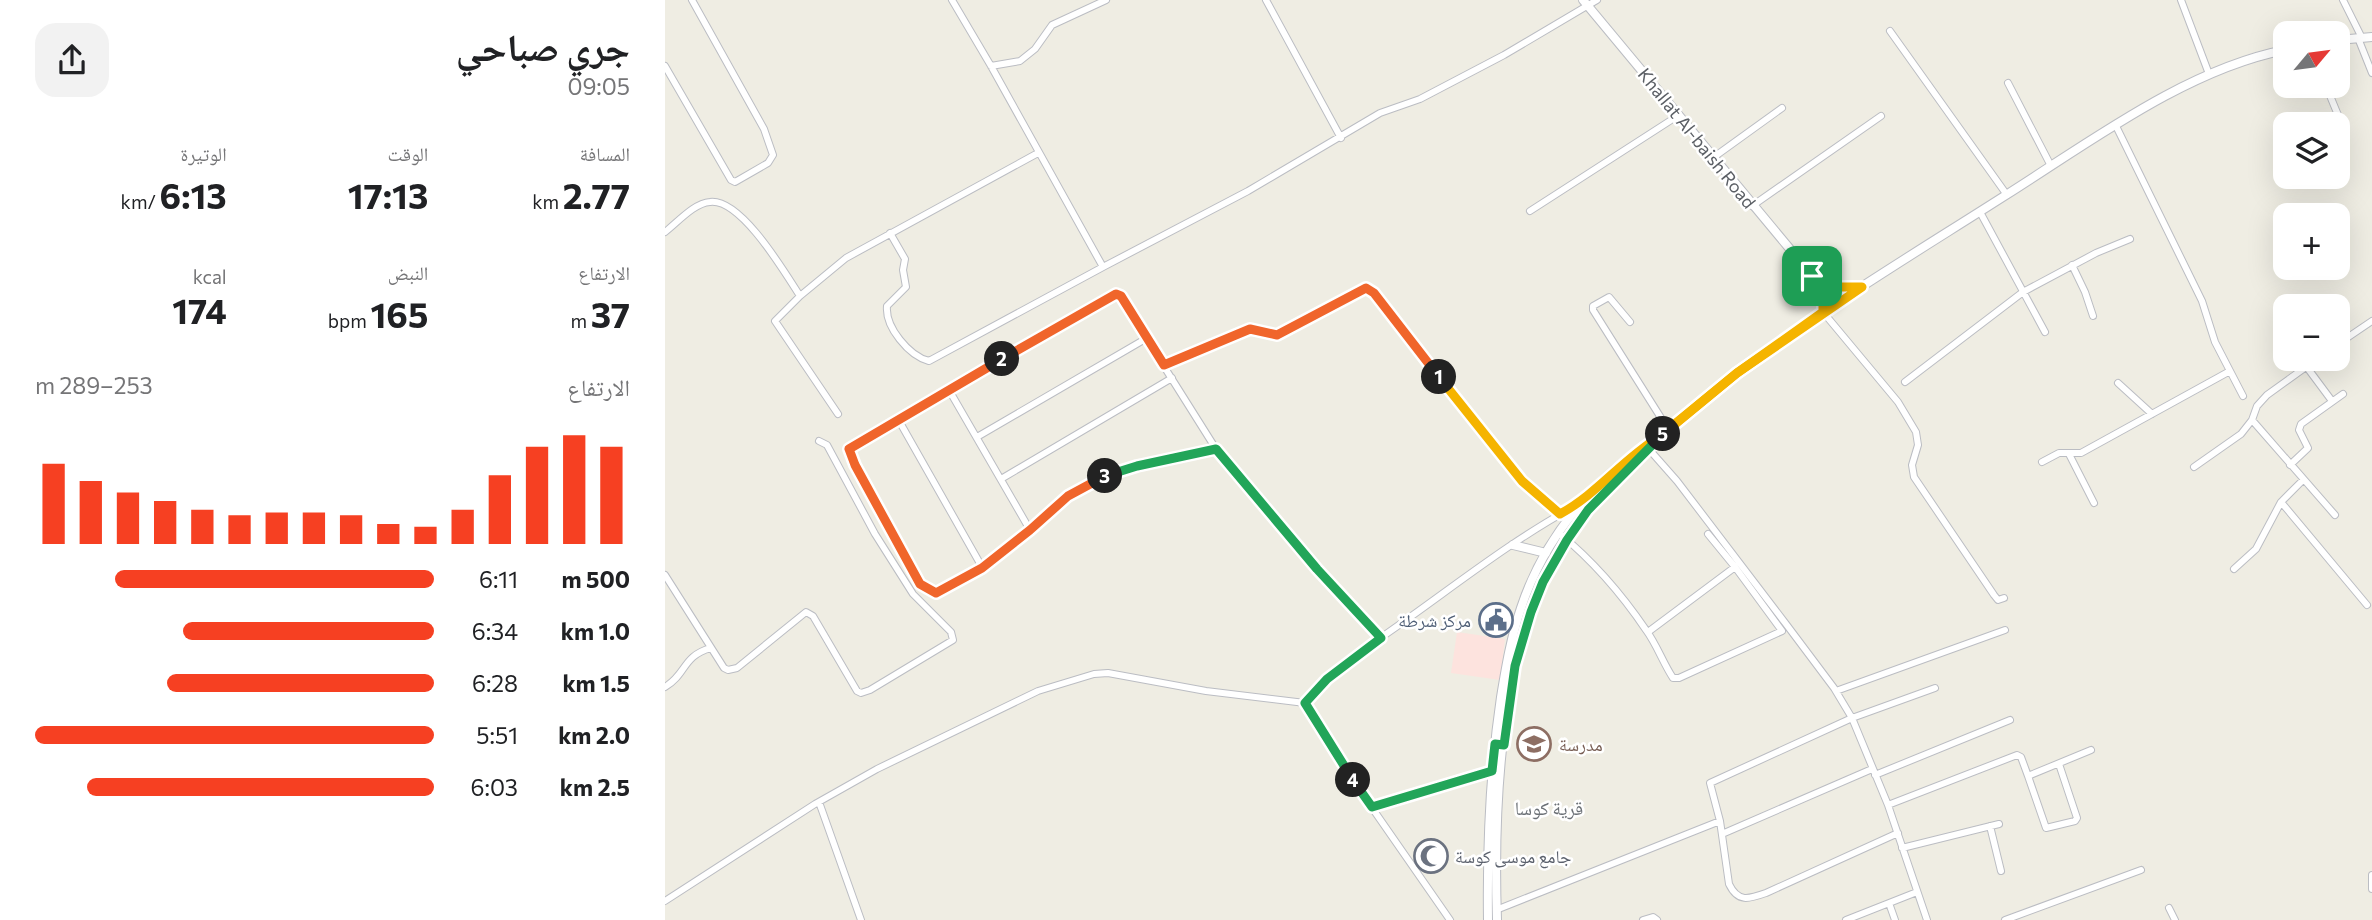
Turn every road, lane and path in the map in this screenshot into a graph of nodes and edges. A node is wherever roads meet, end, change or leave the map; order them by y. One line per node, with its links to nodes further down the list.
1 (692, 0): 14 (street)
2 (952, 0): 15 (street)
3 (1106, 0): 15 (street)
4 (1266, 0): 23 (street)
5 (1597, 0): 8 (street)
6 (2181, 0): 17 (street)
7 (2343, 0): 11 (street)
8 (1585, 3): 20 (street, Khallat Al-baish Road); 23 (street)
9 (1890, 31): 27 (street)
10 (2372, 37): 11 (street)
11 (2360, 38): 12 (street); 16 (street)
12 (2350, 39)
13 (2273, 53): 17 (street)
14 (665, 66)
15 (991, 66): 24 (street)
16 (2372, 73)
17 (2209, 74): 22 (street)
18 (2008, 83): 26 (street)
19 (1782, 108): 25 (street)
20 (1679, 115): 25 (street, Khallat Al-baish Road); 29 (street)
21 (1881, 116): 28 (street)
22 (2116, 126): 26 (street); 48 (street)
23 (1341, 138): 35 (street)
24 (1038, 153): 32 (street); 35 (street)
25 (1714, 157): 28 (street, Khallat Al-baish Road)
26 (2052, 166): 27 (street)
27 (2007, 194): 30 (street)
28 (1752, 206): 36 (street, Khallat Al-baish Road)
29 (1530, 211)
30 (1980, 212): 37 (street); 38 (street)
31 (665, 232): 39 (street)
32 (891, 233): 35 (street); 39 (street)
33 (2130, 239): 34 (street)
34 (2072, 265): 38 (street); 41 (street)
35 (1103, 267)
36 (1812, 276): 37 (street); 40 (street)
37 (1862, 287): 40 (street)
38 (2023, 292): 44 (street); 52 (street)
39 (800, 296): 58 (street)
40 (1823, 312): 62 (street); 88 (street)
41 (2093, 316)
42 (2372, 321): 45 (street)
43 (1630, 322): 62 (street)
44 (2045, 332)
45 (2350, 336)
46 (1147, 338): 47 (street); 54 (street); 63 (street)
47 (1164, 365): 51 (street); 76 (street)
48 (2229, 371): 56 (street); 59 (street)
49 (2299, 371): 61 (street)
50 (2310, 371): 57 (street)
51 (1172, 378): 66 (street); 71 (street)
52 (1905, 382)
53 (2118, 383): 59 (street)
54 (949, 390): 60 (street); 63 (street)
55 (2343, 394): 57 (street)
56 (2243, 396)
57 (2332, 401): 69 (street)
58 (838, 414)
59 (2152, 414): 67 (street)
60 (898, 419): 85 (street); 85 (street)
61 (2252, 420): 69 (street); 70 (street)
62 (1668, 429): 65 (street)
63 (977, 437): 71 (street)
64 (819, 441): 95 (street)
65 (1647, 447): 75 (street); 81 (street); 98 (street)
66 (1216, 449): 78 (street); 94 (street)
67 (2069, 454): 68 (street); 74 (street)
68 (2042, 462)
69 (2290, 465): 72 (street)
70 (2195, 467)
71 (1001, 479): 78 (street)
72 (2304, 480): 73 (street); 77 (street)
73 (2281, 502): 86 (street); 89 (street)
74 (2094, 503)
75 (1580, 504): 76 (street); 79 (street)
76 (1560, 514): 82 (street)
77 (2335, 515)
78 (1030, 530): 85 (street)
79 (1559, 533): 81 (street); 83 (street)
80 (1708, 534): 84 (street)
81 (1567, 540): 91 (street); 93 (street)
82 (1513, 545): 83 (street); 94 (street)
83 (1546, 553): 90 (street)
84 (1735, 567): 93 (street); 93 (street)
85 (982, 568)
86 (2234, 569)
87 (665, 575): 95 (street)
88 (2004, 598)
89 (2367, 605)
90 (1515, 627): 91 (street); 100 (street)
91 (1525, 629): 100 (street)
92 (2005, 629): 98 (street)
93 (1648, 632)
94 (1381, 638): 99 (street)
95 (711, 648): 96 (street)
96 (665, 687)
97 (1935, 688): 101 (street)
98 (1836, 691): 101 (street)
99 (1305, 703): 109 (street); 111 (street)
100 (1503, 718): 103 (street)
101 (1852, 718): 107 (street); 112 (street)
102 (2010, 720): 107 (street)
103 (1499, 744): 106 (street); 126 (street)
104 (2091, 750): 105 (street)
105 (2059, 764): 108 (street); 108 (street)
106 (1492, 771): 111 (street); 129 (street)
107 (1873, 772): 110 (street); 116 (street)
108 (2028, 776): 110 (street)
109 (819, 802): 123 (street); 127 (street)
110 (1888, 805): 115 (street)
111 (1372, 807): 128 (street)
112 (1720, 821): 116 (street); 126 (street)
113 (1999, 824): 114 (street)
114 (1990, 826): 117 (street); 119 (street)
115 (1898, 833): 116 (street); 117 (street)
116 (1722, 834)
117 (1902, 848): 122 (street)
118 (2141, 870): 136 (street)
119 (2001, 871)
120 (2372, 875): 121 (street)
121 (2372, 889)
122 (1917, 892): 124 (street); 135 (street)
123 (665, 901)
124 (1889, 903): 133 (street); 134 (street)
125 (2169, 908): 137 (street)
126 (1496, 910): 130 (street)
127 (862, 920)
128 (1450, 920)
129 (1488, 920)
130 (1497, 920)
131 (1643, 920): 132 (street)
132 (1657, 920)
133 (1846, 920)
134 (1895, 920)
135 (1927, 920)
136 (2005, 920)
137 (2175, 920)

